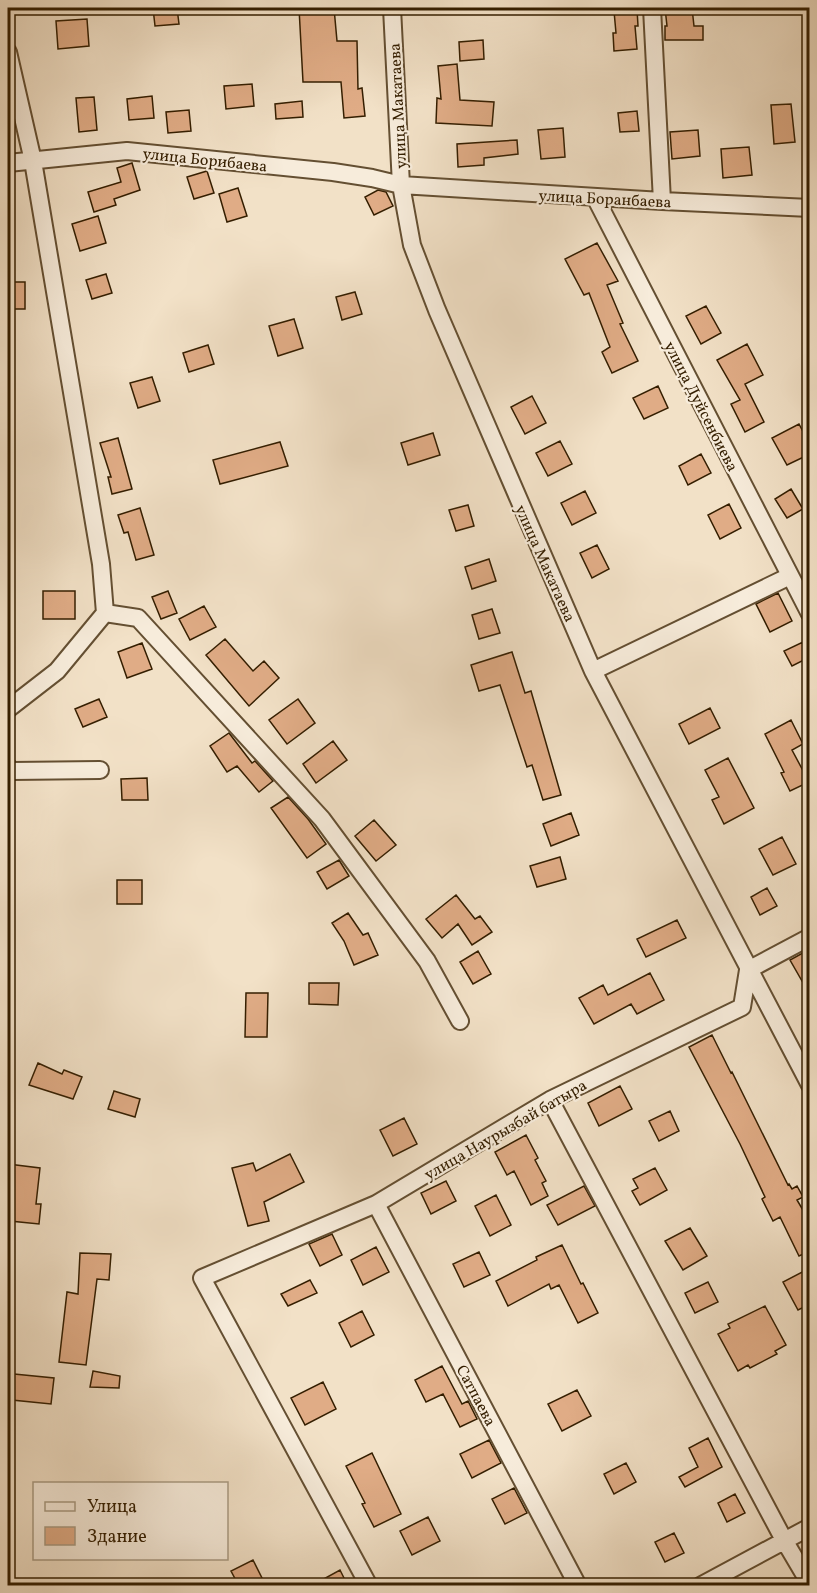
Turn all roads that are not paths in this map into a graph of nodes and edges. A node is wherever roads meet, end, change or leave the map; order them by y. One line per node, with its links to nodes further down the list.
1 (392, 8): 6 (street, улица Макатаева)
2 (652, 8): 8 (street)
3 (8, 52): 4 (street)
4 (33, 161): 5 (street, улица Борибаева); 6 (street, улица Борибаева); 11 (street)
5 (8, 163)
6 (401, 185): 7 (street, улица Боранбаева); 13 (street, улица Макатаева)
7 (595, 197): 8 (street, улица Боранбаева); 10 (street, улица Дуйсенбиева)
8 (662, 201): 9 (street, улица Боранбаева)
9 (810, 208)
10 (790, 576): 12 (street, улица Дуйсенбиева); 13 (street)
11 (105, 613): 14 (street); 19 (street)
12 (810, 614)
13 (593, 671): 18 (street, улица Макатаева)
14 (8, 709)
15 (8, 767): 16 (street)
16 (100, 770)
17 (810, 937): 18 (street)
18 (748, 970): 20 (street, улица Макатаева); 21 (street, улица Наурызбай батыра)
19 (460, 1021)
20 (810, 1085)
21 (550, 1100): 22 (street, улица Наурызбай батыра); 24 (street)
22 (376, 1204): 26 (street, улица Наурызбай батыра); 27 (street, Сатпаева)
23 (810, 1527): 24 (street)
24 (784, 1540): 25 (street); 28 (street)
25 (810, 1584)
26 (369, 1586)
27 (578, 1586)
28 (700, 1586)

